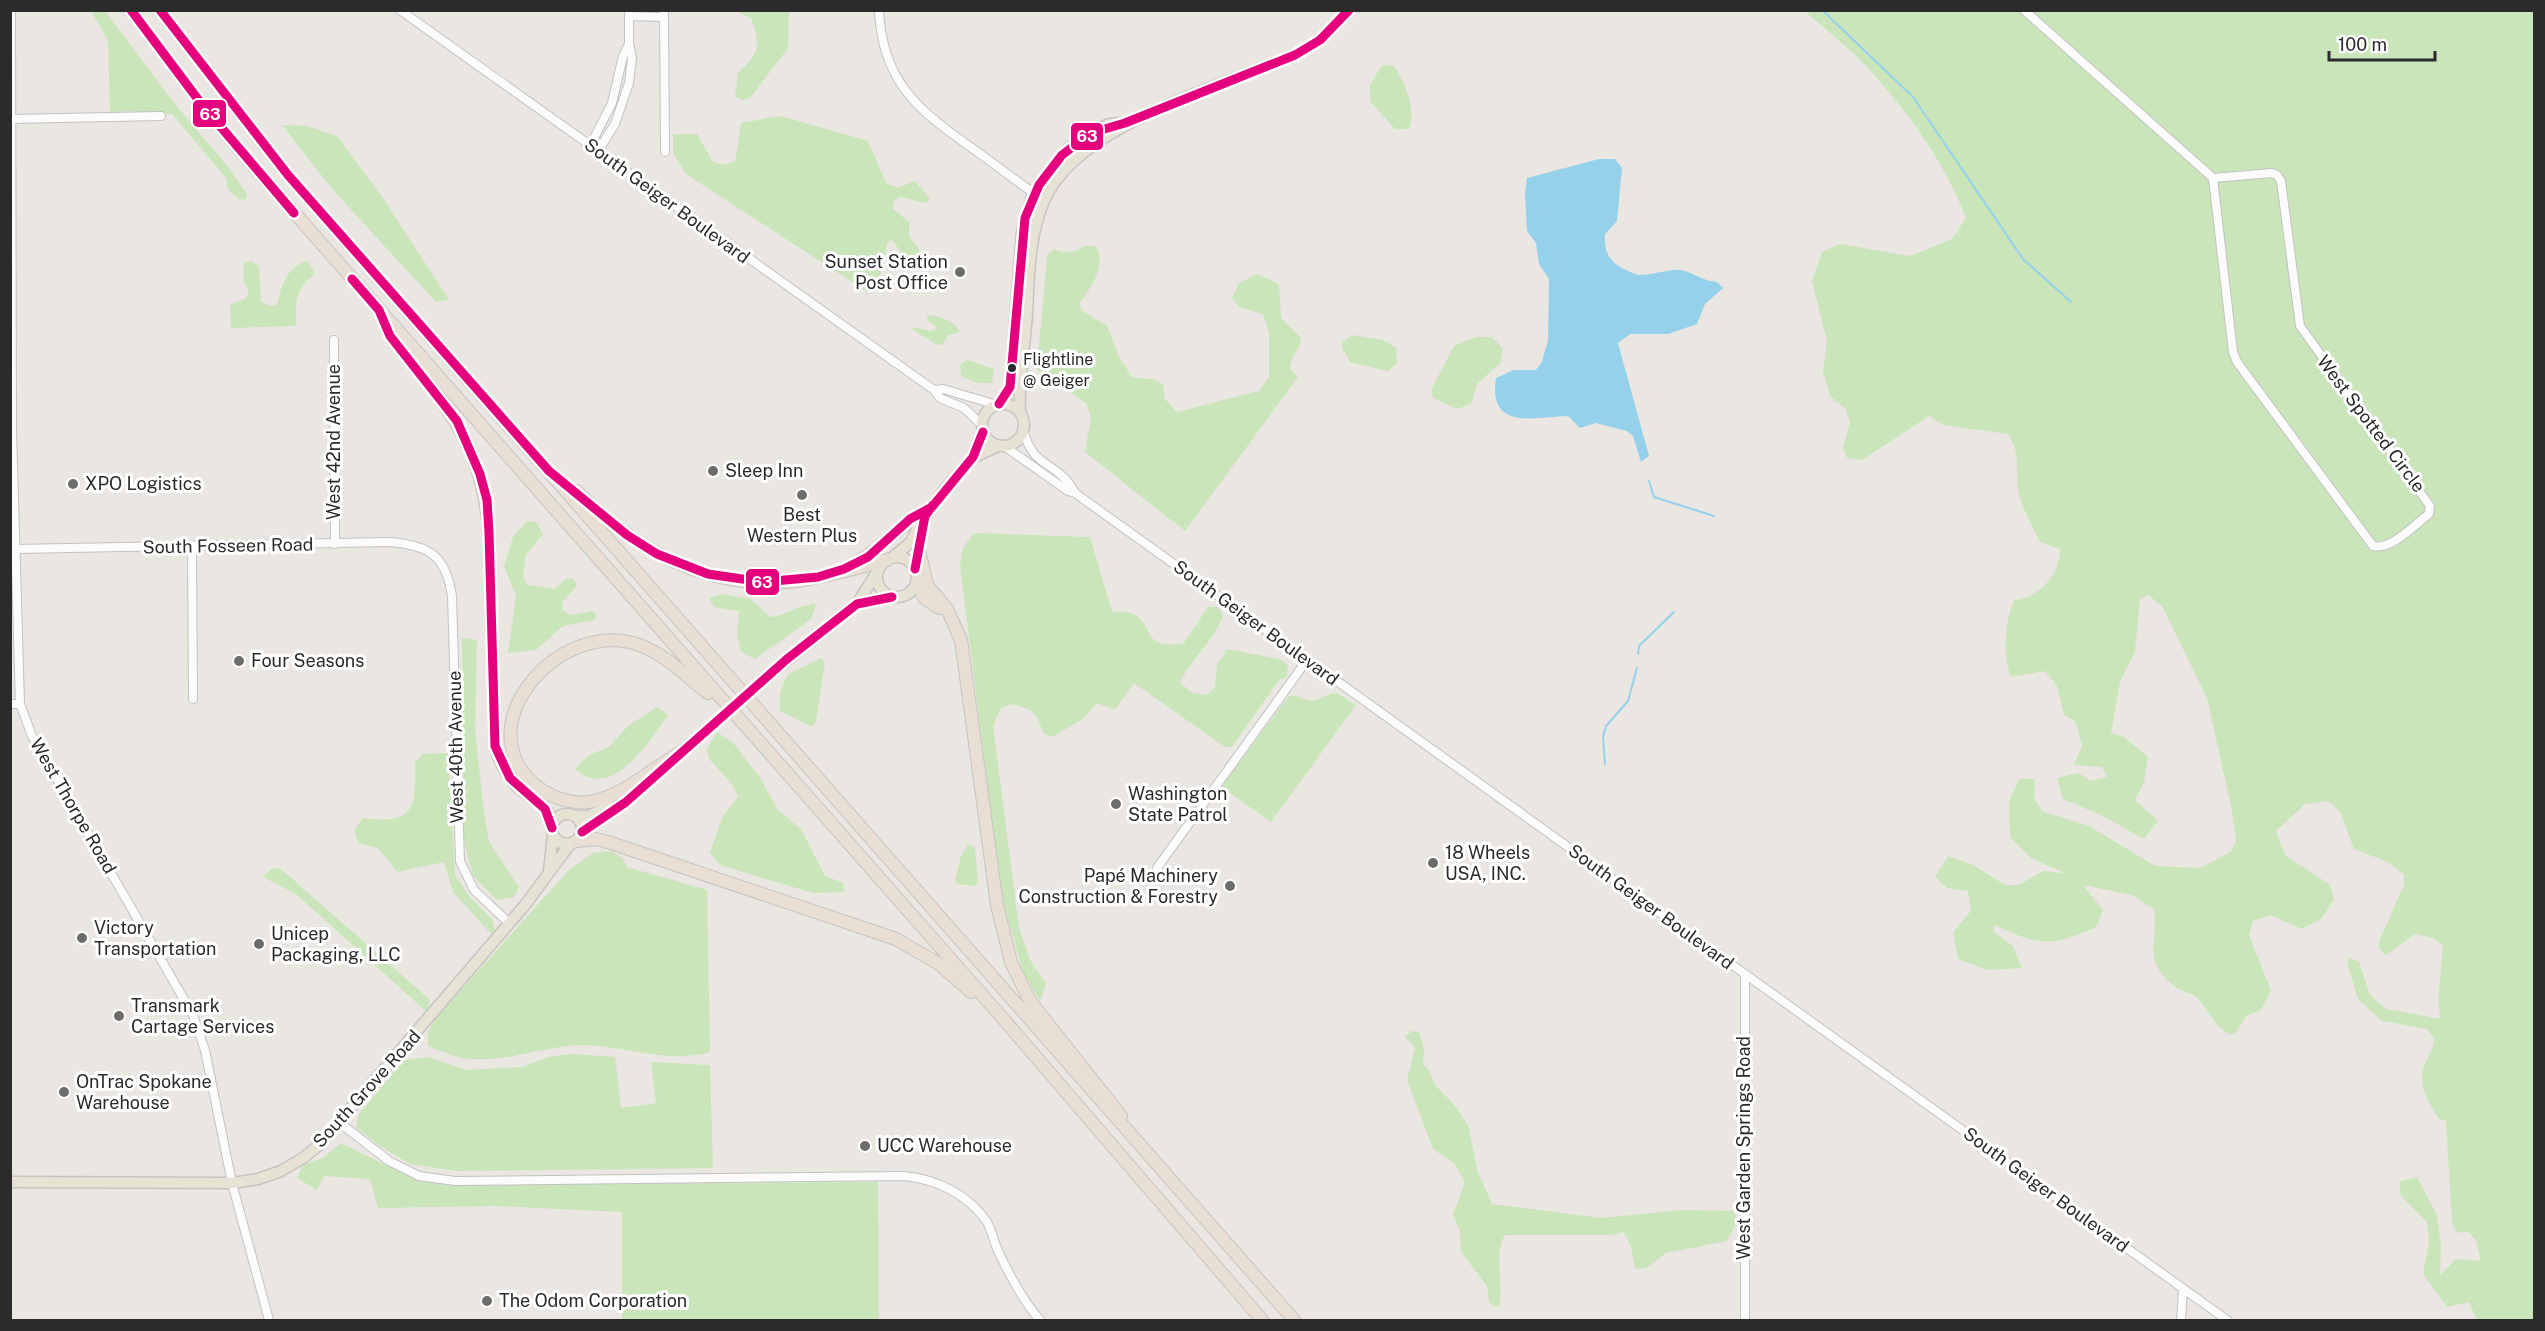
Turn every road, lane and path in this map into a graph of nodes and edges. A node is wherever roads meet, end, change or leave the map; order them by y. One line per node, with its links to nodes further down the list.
1 (11, 10): 11 (street, West Thorpe Road)
2 (131, 10): 21 (highway)
3 (160, 10): 31 (highway)
4 (400, 10): 15 (street, South Geiger Boulevard)
5 (879, 10): 19 (street)
6 (1349, 10): 14 (main road)
7 (2024, 10): 18 (street)
8 (629, 13): 9 (street); 10 (street)
9 (664, 14): 17 (street)
10 (629, 43): 15 (street); 16 (street)
11 (11, 95): 13 (street, West Thorpe Road)
12 (161, 116): 13 (street)
13 (11, 119): 28 (street, West Thorpe Road)
14 (1125, 123): 19 (main road); 20 (main road)
15 (590, 146): 16 (street, South Geiger Boulevard)
16 (598, 151): 23 (street, South Geiger Boulevard)
17 (665, 152)
18 (2213, 178): 18 (street, West Spotted Circle)
19 (1033, 193): 20 (street); 24 (main road)
20 (1044, 200): 25 (main road)
21 (379, 310): 48 (highway); 53 (highway)
22 (334, 340): 34 (street, West 42nd Avenue)
23 (934, 390): 24 (street, South Geiger Boulevard); 26 (street, South Geiger Boulevard)
24 (998, 405): 25 (main road); 26 (main road)
25 (1020, 413): 27 (main road)
26 (982, 428): 29 (main road); 30 (main road)
27 (1023, 429): 29 (main road); 32 (street, South Geiger Boulevard)
28 (11, 430): 37 (street, West Thorpe Road)
29 (1001, 446): 30 (main road); 32 (street, South Geiger Boulevard)
30 (972, 459): 33 (main road)
31 (549, 471): 41 (highway); 61 (highway)
32 (1075, 493): 46 (street, South Geiger Boulevard)
33 (928, 512): 35 (main road); 39 (main road); 41 (highway)
34 (334, 544): 36 (street, South Fosseen Road); 38 (street, South Fosseen Road)
35 (918, 545): 42 (main road); 45 (highway)
36 (192, 546): 37 (street, South Fosseen Road); 47 (street)
37 (15, 549): 49 (street, West Thorpe Road)
38 (437, 557): 57 (street, West 40th Avenue)
39 (890, 559): 40 (main road); 41 (highway); 42 (main road)
40 (878, 570): 43 (main road); 44 (main road, South Grove Road)
41 (837, 573)
42 (916, 575): 43 (main road); 45 (highway)
43 (892, 597): 44 (main road, South Grove Road)
44 (857, 604): 50 (main road, South Grove Road, bridge)
45 (951, 619): 61 (highway)
46 (1307, 660): 55 (street); 58 (street, South Geiger Boulevard)
47 (193, 699)
48 (724, 702): 50 (highway); 59 (highway)
49 (15, 704): 63 (street, West Thorpe Road)
50 (681, 752): 51 (main road, South Grove Road)
51 (646, 782): 52 (main road, South Grove Road); 54 (main road, South Grove Road)
52 (576, 816): 53 (main road); 54 (main road)
53 (553, 831): 54 (main road); 56 (main road)
54 (576, 839): 56 (main road, South Grove Road); 59 (highway)
55 (1157, 868)
56 (549, 871): 57 (main road, South Grove Road)
57 (509, 923): 60 (main road, South Grove Road)
58 (1746, 975): 64 (street, South Geiger Boulevard); 69 (street, West Garden Springs Road)
59 (999, 1014): 67 (highway)
60 (340, 1123): 63 (main road, South Grove Road); 66 (street)
61 (1145, 1152): 68 (highway)
62 (10, 1182): 63 (main road, South Grove Road)
63 (232, 1183): 65 (street, West Thorpe Road)
64 (2183, 1289): 70 (street); 71 (street, South Geiger Boulevard)
65 (269, 1320)
66 (1040, 1320)
67 (1262, 1320)
68 (1293, 1320)
69 (1744, 1320)
70 (2181, 1320)
71 (2227, 1320)

